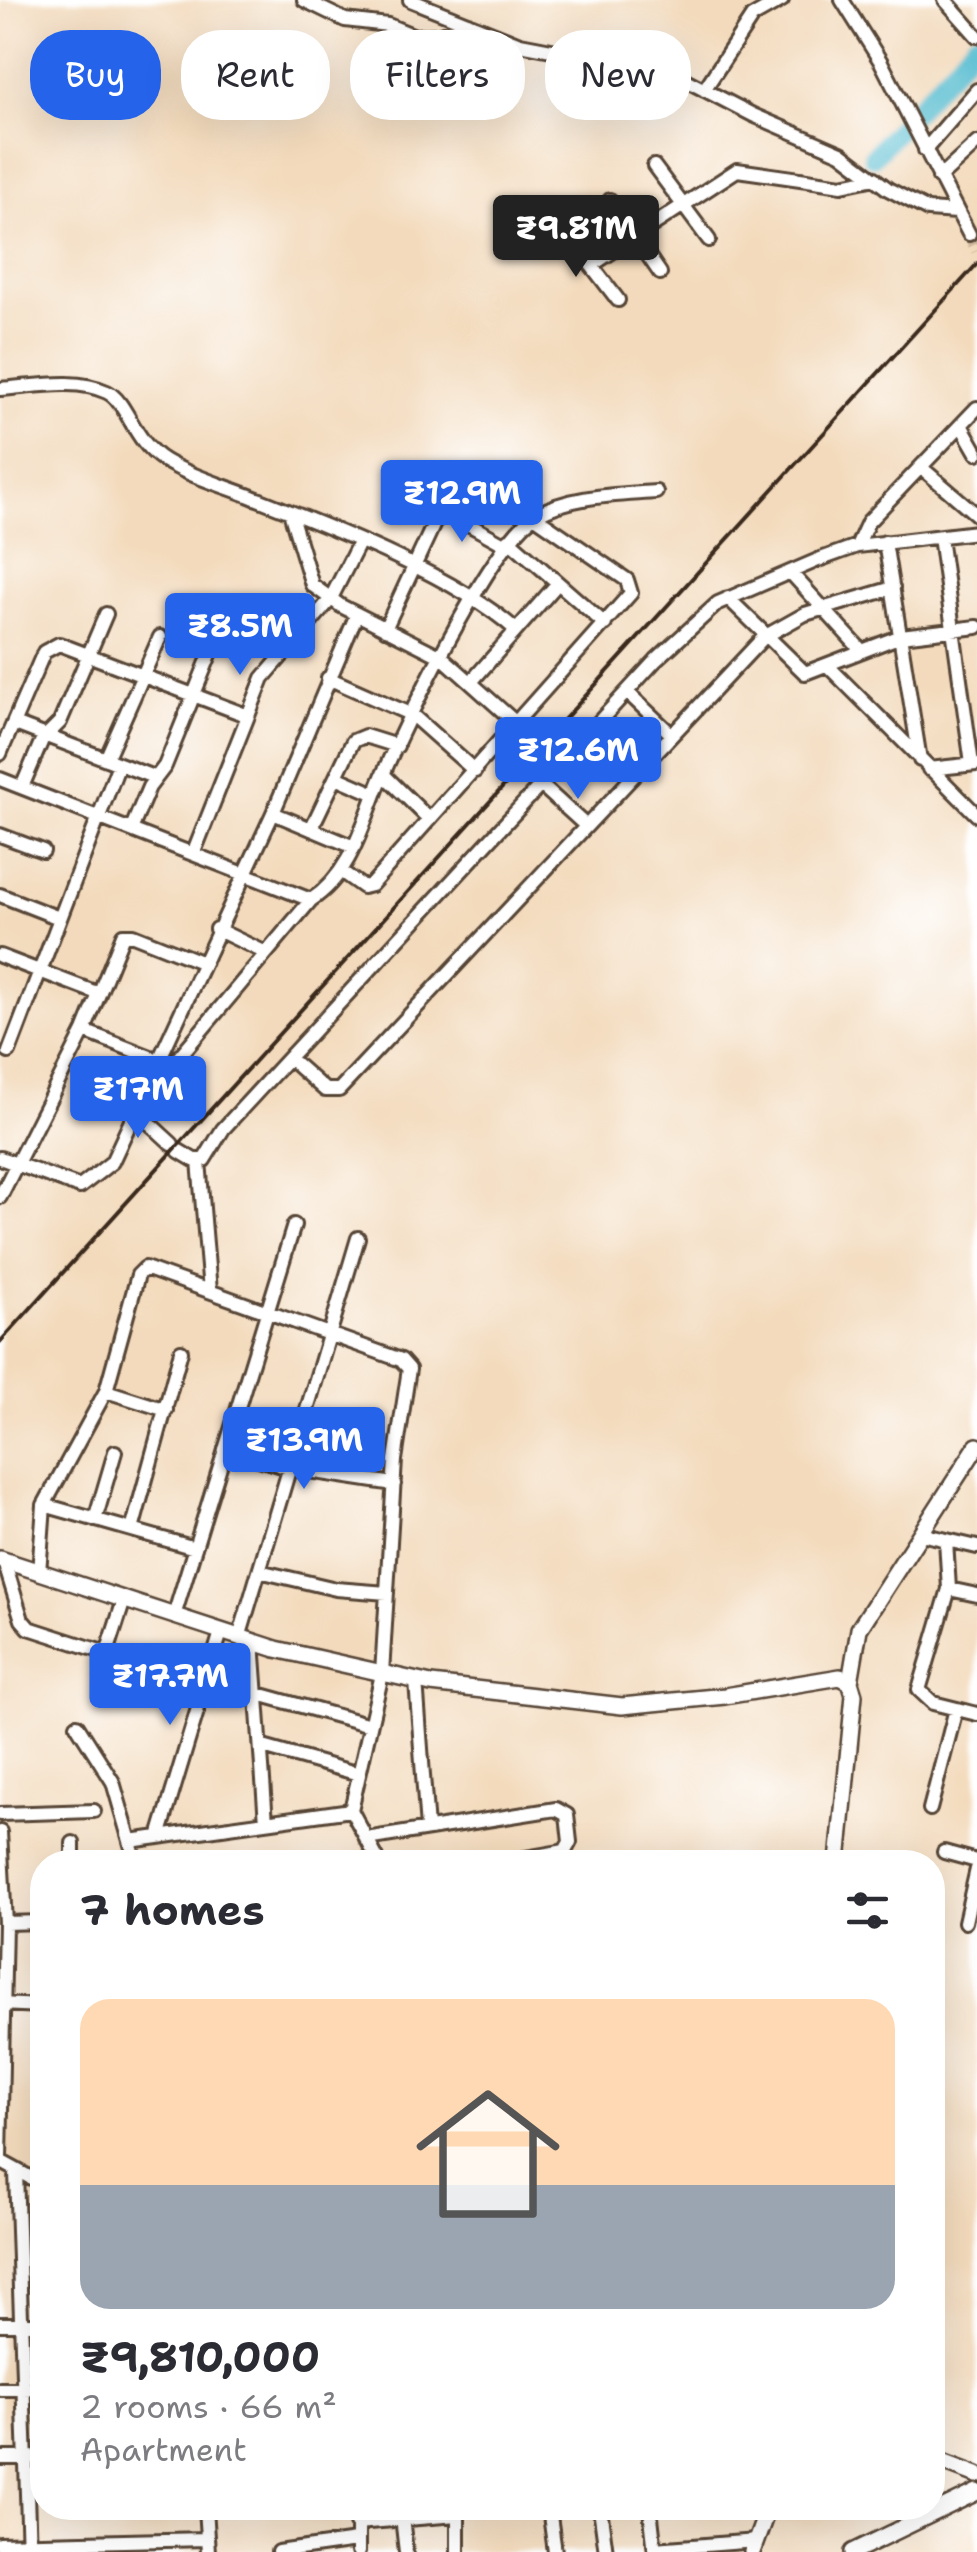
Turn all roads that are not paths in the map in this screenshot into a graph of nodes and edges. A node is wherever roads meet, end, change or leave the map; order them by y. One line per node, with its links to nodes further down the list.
1 (304, 0): 6 (street)
2 (410, 0): 6 (street)
3 (782, 0): 8 (street)
4 (842, 0): 11 (street)
5 (945, 0): 7 (street)
6 (468, 22): 8 (street)
7 (976, 34)
8 (704, 90): 13 (street)
9 (977, 90): 11 (street)
10 (977, 143): 14 (street)
11 (924, 150): 14 (street)
12 (654, 166): 16 (street)
13 (874, 178): 16 (street); 17 (street)
14 (939, 178): 17 (street)
15 (610, 200): 20 (street)
16 (682, 204): 20 (street); 21 (street)
17 (956, 212): 18 (street)
18 (968, 234)
19 (568, 235): 22 (street)
20 (634, 235): 22 (street); 23 (street)
21 (709, 240)
22 (592, 266): 24 (street)
23 (660, 274)
24 (618, 300)
25 (0, 389): 33 (street)
26 (977, 408): 27 (street)
27 (961, 425): 28 (street); 29 (street)
28 (977, 453)
29 (923, 469): 34 (street); 41 (street)
30 (451, 487): 32 (street)
31 (656, 492): 35 (street)
32 (441, 509): 38 (street); 42 (street)
33 (290, 512): 40 (street); 48 (street)
34 (977, 515)
35 (534, 516): 38 (street); 53 (street)
36 (977, 532): 37 (street)
37 (940, 537): 39 (street); 57 (street)
38 (507, 542): 44 (street); 46 (street)
39 (885, 542): 41 (street); 45 (street)
40 (359, 543): 42 (street); 48 (street)
41 (856, 546): 43 (street)
42 (413, 568): 46 (street); 55 (street)
43 (790, 573): 47 (street); 49 (street)
44 (558, 583): 53 (street); 56 (street)
45 (893, 588): 49 (street); 58 (street)
46 (474, 597): 56 (street); 63 (street)
47 (728, 598): 60 (street); 68 (street)
48 (330, 600): 51 (street); 71 (street)
49 (824, 608): 60 (street); 61 (street)
50 (106, 614): 62 (street)
51 (357, 614): 55 (street); 66 (street)
52 (224, 620): 69 (street)
53 (604, 624): 72 (street)
54 (977, 627): 57 (street)
55 (385, 629): 63 (street)
56 (516, 630): 67 (street)
57 (955, 630): 58 (street); 79 (street)
58 (901, 636): 61 (street); 80 (street)
59 (160, 637): 65 (street)
60 (764, 637): 64 (street); 74 (street)
61 (862, 652): 64 (street)
62 (89, 655): 65 (street); 73 (street); 75 (street)
63 (442, 657): 67 (street); 70 (street)
64 (827, 665): 80 (street)
65 (142, 676): 69 (street); 78 (street)
66 (328, 678): 70 (street); 89 (street)
67 (471, 682): 72 (street)
68 (627, 692): 74 (street); 86 (street)
69 (194, 696): 71 (street); 84 (street)
70 (412, 714): 76 (street); 81 (street)
71 (246, 716): 99 (street)
72 (516, 723): 81 (street)
73 (15, 724): 75 (street); 77 (street)
74 (671, 734): 93 (street)
75 (46, 736): 78 (street); 87 (street)
76 (396, 746): 82 (street); 83 (street)
77 (0, 754)
78 (113, 762): 84 (street); 91 (street)
79 (975, 764): 80 (street)
80 (925, 765): 90 (street)
81 (475, 771): 92 (street)
82 (383, 774): 88 (street); 92 (street)
83 (336, 777): 88 (street); 94 (street)
84 (156, 778): 95 (street)
85 (0, 779): 87 (street)
86 (541, 785): 93 (street); 113 (street)
87 (22, 787): 91 (street)
88 (375, 794): 97 (street)
89 (273, 813): 94 (street); 100 (street)
90 (977, 816)
91 (99, 818): 95 (street); 104 (street)
92 (428, 820): 101 (street)
93 (585, 826): 113 (street)
94 (310, 829): 97 (street)
95 (131, 830): 99 (street)
96 (0, 834): 98 (street)
97 (354, 847): 101 (street)
98 (43, 851)
99 (194, 852): 100 (street)
100 (243, 872): 103 (street); 105 (street)
101 (342, 872): 103 (street)
102 (0, 895): 104 (street)
103 (310, 900): 106 (street)
104 (58, 918): 109 (street)
105 (216, 929): 106 (street); 108 (street)
106 (266, 953): 114 (street)
107 (0, 956): 109 (street)
108 (202, 962): 110 (street); 114 (street)
109 (40, 971): 110 (street); 112 (street)
110 (96, 993): 111 (street)
111 (84, 1031): 114 (street); 118 (street)
112 (8, 1052)
113 (290, 1060): 116 (street)
114 (156, 1063): 115 (street)
115 (129, 1120): 116 (street); 118 (street)
116 (204, 1156): 122 (street)
117 (0, 1158): 118 (street)
118 (14, 1164): 119 (street)
119 (0, 1197)
120 (294, 1225): 123 (street)
121 (358, 1238): 124 (street)
122 (210, 1291): 123 (street); 126 (street)
123 (266, 1313): 124 (street); 129 (street)
124 (329, 1335): 131 (street); 132 (street)
125 (181, 1351): 127 (street)
126 (106, 1391): 127 (street); 133 (street)
127 (166, 1410): 135 (street)
128 (977, 1446): 136 (main road)
129 (225, 1449): 131 (street); 139 (street)
130 (115, 1452): 134 (street)
131 (289, 1468): 132 (street); 141 (street)
132 (394, 1484): 144 (street)
133 (44, 1505): 134 (street); 142 (street)
134 (95, 1520): 135 (street)
135 (132, 1530): 139 (street)
136 (921, 1534): 137 (street); 153 (main road)
137 (946, 1540): 138 (street); 143 (street)
138 (977, 1546)
139 (195, 1548): 147 (street)
140 (2, 1560): 142 (main road); 150 (street)
141 (259, 1571): 144 (street); 149 (street)
142 (39, 1573): 146 (main road)
143 (949, 1589): 145 (street); 156 (street)
144 (387, 1593): 151 (street)
145 (977, 1595)
146 (124, 1600): 147 (main road); 150 (street)
147 (174, 1616): 148 (main road)
148 (221, 1632): 149 (main road); 154 (street)
149 (246, 1640): 151 (main road); 155 (street)
150 (107, 1653): 154 (street)
151 (382, 1674): 152 (main road); 159 (street)
152 (416, 1681): 153 (main road); 167 (street)
153 (850, 1682): 177 (main road)
154 (205, 1685): 169 (street)
155 (258, 1694): 159 (street); 160 (street)
156 (956, 1709): 157 (street); 162 (street)
157 (977, 1713)
158 (77, 1725): 171 (street)
159 (370, 1725): 161 (street)
160 (262, 1747): 161 (street); 166 (street)
161 (359, 1774): 163 (street)
162 (930, 1809)
163 (350, 1810): 166 (street); 170 (street)
164 (94, 1811): 165 (street)
165 (0, 1814)
166 (266, 1822): 169 (street)
167 (427, 1830): 170 (street); 176 (street)
168 (0, 1832): 181 (street)
169 (159, 1837): 171 (street)
170 (366, 1839): 175 (street)
171 (130, 1841): 174 (street)
172 (72, 1842): 173 (street)
173 (72, 1850)
174 (133, 1850)
175 (372, 1850)
176 (564, 1850)
177 (839, 1850)
178 (945, 1852): 179 (street)
179 (977, 1861)
180 (977, 1868): 183 (street)
181 (2, 1905): 184 (street)
182 (30, 1922): 184 (street)
183 (965, 1922)
184 (6, 1923): 185 (street)
185 (3, 2004): 186 (street); 187 (street)
186 (30, 2005)
187 (0, 2160): 188 (street)
188 (16, 2172): 189 (street); 191 (street)
189 (30, 2178)
190 (0, 2324): 191 (street)
191 (19, 2324): 192 (street); 193 (street)
192 (30, 2324)
193 (20, 2388): 194 (street); 195 (street); 197 (street)
194 (30, 2388)
195 (0, 2389)
196 (0, 2458): 197 (street)
197 (24, 2458): 198 (street); 219 (street)
198 (30, 2458)
199 (945, 2463): 200 (main road)
200 (977, 2476)
201 (977, 2492): 202 (main road)
202 (945, 2507)
203 (206, 2520): 215 (street)
204 (356, 2520): 213 (street)
205 (376, 2520): 213 (street)
206 (402, 2520): 222 (street)
207 (458, 2520): 223 (street)
208 (551, 2520): 224 (street)
209 (602, 2520): 225 (street)
210 (651, 2520): 220 (street)
211 (764, 2520): 217 (main road)
212 (919, 2520): 226 (main road)
213 (356, 2523): 218 (street)
214 (0, 2544): 219 (street)
215 (207, 2545): 216 (street)
216 (140, 2546): 219 (street)
217 (754, 2546): 220 (street)
218 (357, 2547): 221 (street)
219 (29, 2548)
220 (655, 2550)
221 (278, 2552)
222 (406, 2552)
223 (458, 2552)
224 (555, 2552)
225 (606, 2552)
226 (853, 2552)

